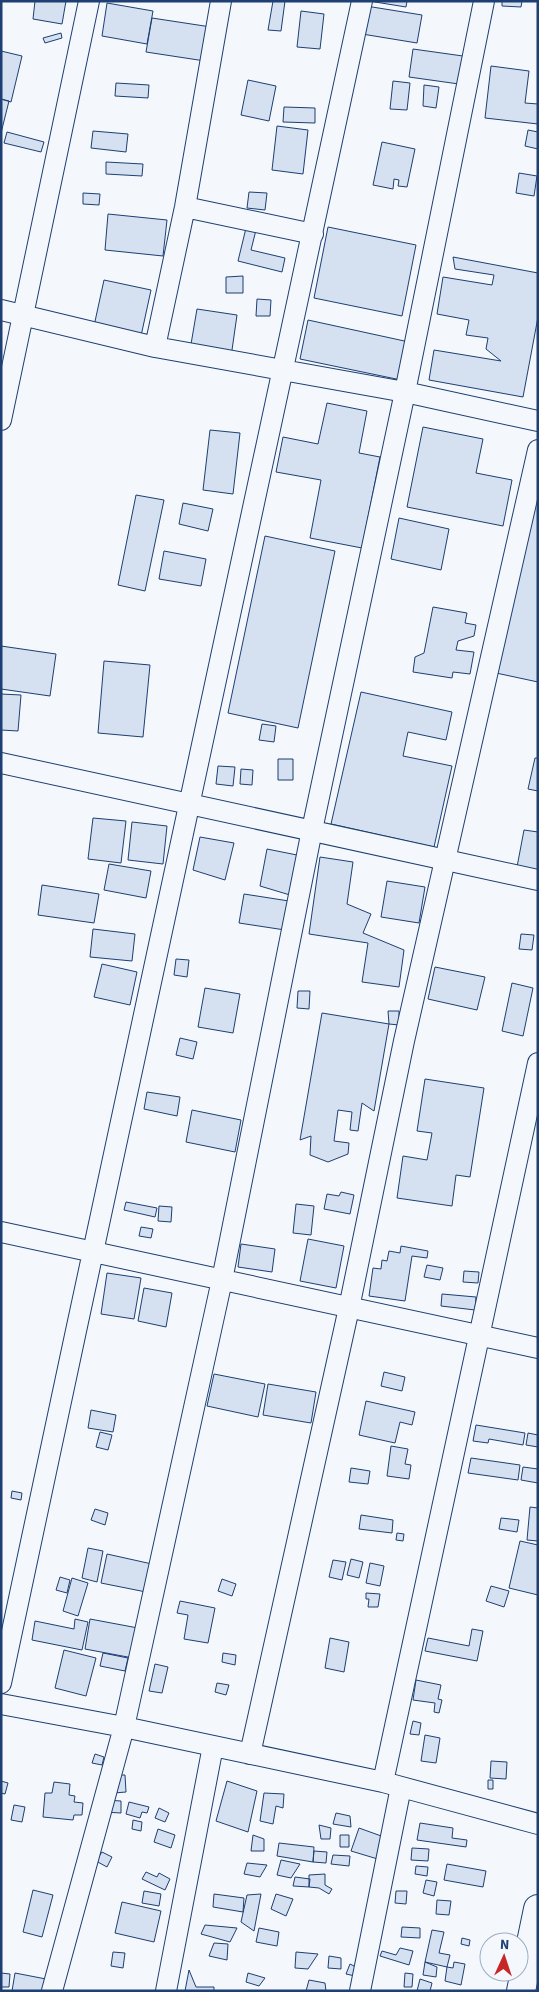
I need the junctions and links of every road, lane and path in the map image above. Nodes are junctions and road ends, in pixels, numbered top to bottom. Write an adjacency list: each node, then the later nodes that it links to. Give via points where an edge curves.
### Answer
1 (89, 1): 8 (street)
2 (221, 1): 5 (street)
3 (362, 1): 6 (street)
4 (484, 1): 11 (street)
5 (184, 207): 6 (street); 9 (street)
6 (313, 234): 10 (street)
7 (1, 310): 8 (street)
8 (23, 315): 9 (street); 12 (street)
9 (155, 347): 10 (street)
10 (285, 371): 11 (street); 16 (street)
11 (405, 392): 13 (street); 17 (street)
12 (1, 420)
13 (538, 421)
14 (538, 450): 18 (street)
15 (1, 763): 16 (street)
16 (189, 803): 17 (street); 22 (street, via 143,1029)
17 (312, 830): 18 (street); 23 (street)
18 (445, 860): 19 (street); 24 (street)
19 (538, 880)
20 (538, 1063): 25 (street)
21 (1, 1232): 22 (street)
22 (92, 1252): 23 (street); 27 (street)
23 (222, 1280): 24 (street); 29 (street)
24 (349, 1308): 25 (street); 31 (street)
25 (480, 1336): 26 (street); 32 (street)
26 (538, 1348)
27 (1, 1683)
28 (1, 1704): 29 (street)
29 (124, 1727): 30 (street); 35 (street)
30 (213, 1746): 31 (street); 36 (street)
31 (250, 1754): 32 (street)
32 (392, 1784): 33 (street); 37 (street)
33 (538, 1824)
34 (538, 1909): 38 (street)
35 (52, 1991)
36 (166, 1991)
37 (360, 1991)
38 (521, 1991)

